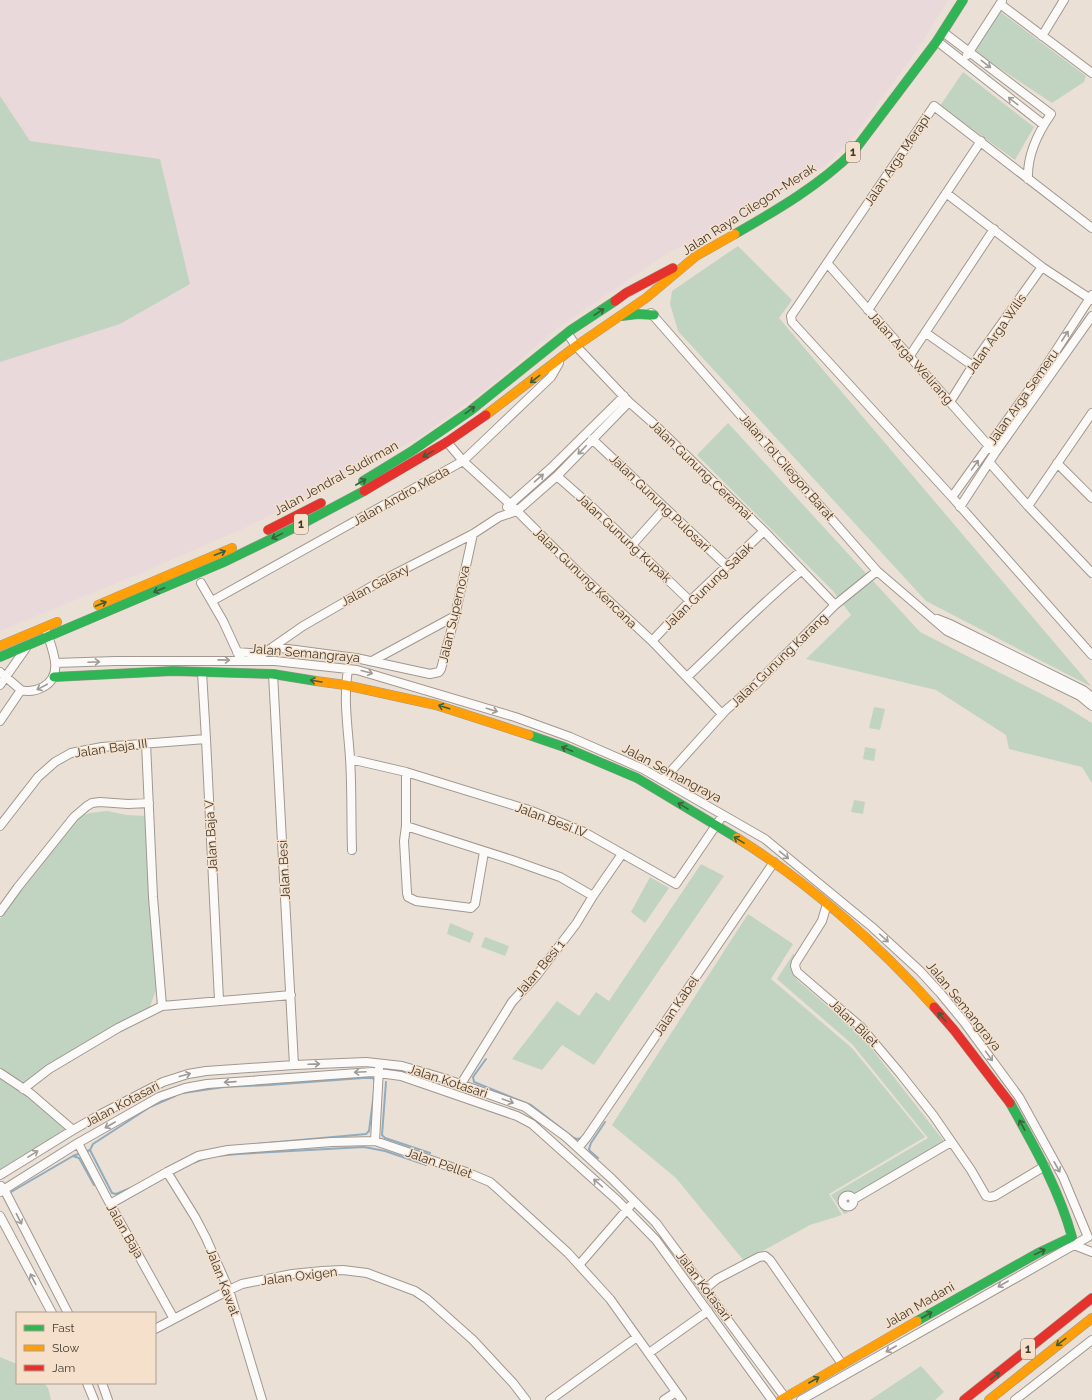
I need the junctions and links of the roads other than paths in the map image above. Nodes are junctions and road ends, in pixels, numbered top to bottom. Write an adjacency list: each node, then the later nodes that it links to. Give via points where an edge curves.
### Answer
1 (963, 0): 4 (main road, Jalan Raya Cilegon-Merak / 1)
2 (1064, 0): 5 (street)
3 (1001, 2): 5 (street); 7 (street)
4 (943, 32): 6 (main road, Jalan Raya Cilegon-Merak / 1); 7 (street)
5 (1042, 36): 9 (street)
6 (937, 41): 8 (street); 16 (main road, Jalan Raya Cilegon-Merak / 1, via 870,131 842,163 761,219)
7 (970, 51): 8 (street); 10 (street, one-way to 10, via 1051,114)
8 (963, 61): 10 (street, one-way to 8)
9 (1092, 73)
10 (1044, 125): 12 (street, via 1030,155)
11 (981, 142): 12 (street, Jalan Arga Merapi); 13 (street); 17 (street, Jalan Arga Merapi, via 934,106)
12 (1028, 179): 14 (street, Jalan Arga Merapi)
13 (946, 193): 15 (street); 25 (street)
14 (1092, 228)
15 (994, 229): 18 (street); 28 (street)
16 (696, 256): 19 (main road, Jalan Raya Cilegon-Merak / 1); 20 (main road, Jalan Jendral Sudirman / 1)
17 (826, 264): 25 (street, Jalan Arga Welirang); 47 (street, Jalan Arga Merapi, via 791,316 792,322)
18 (1042, 267): 22 (street); 33 (street, Jalan Arga Wilis)
19 (661, 286): 23 (main road, 1); 24 (main road)
20 (637, 287): 21 (main road, Jalan Jendral Sudirman / 1); 23 (street)
21 (626, 293): 23 (street); 29 (main road, Jalan Jendral Sudirman / 1, one-way to 21)
22 (1091, 298): 39 (street, Jalan Arga Semeru, one-way to 22)
23 (642, 301): 24 (street); 27 (main road, 1)
24 (654, 310): 27 (main road); 62 (street, Jalan Tol Cilegon Barat)
25 (868, 310): 32 (street, Jalan Arga Welirang)
26 (1092, 316): 40 (street, Jalan Arga Semeru)
27 (620, 317): 30 (main road, 1)
28 (926, 333): 32 (street); 33 (street)
29 (568, 334): 30 (street, Jalan Gunung Ceremai); 45 (main road, Jalan Jendral Sudirman / 1, one-way to 29, via 470,411)
30 (576, 346): 31 (main road, 1); 34 (street, Jalan Gunung Ceremai)
31 (562, 357): 38 (main road, 1, one-way to 38); 41 (street, Jalan Andro Meda, via 551,378)
32 (909, 357): 35 (street, Jalan Arga Welirang)
33 (972, 366): 35 (street, Jalan Arga Wilis)
34 (626, 399): 37 (street, Jalan Galaxy); 49 (street, Jalan Galaxy, one-way to 34); 55 (street, Jalan Gunung Ceremai)
35 (950, 402): 39 (street, Jalan Arga Welirang)
36 (1092, 413): 43 (street)
37 (592, 439): 44 (street, Jalan Galaxy, one-way to 44); 52 (street, Jalan Gunung Pulosari)
38 (448, 442): 41 (street, Jalan Gunung Kencana); 73 (main road, 1, one-way to 73, via 366,490 224,562)
39 (988, 446): 40 (street, Jalan Arga Welirang); 47 (street, Jalan Arga Semeru, one-way to 39)
40 (996, 453): 42 (street, Jalan Arga Semeru)
41 (464, 461): 49 (street, Jalan Gunung Kencana); 65 (street, Jalan Andro Meda)
42 (990, 462): 50 (street); 51 (street, Jalan Arga Semeru)
43 (1058, 462): 48 (street); 50 (street)
44 (557, 476): 53 (street, Jalan Galaxy); 59 (street, Jalan Gunung Kupak)
45 (356, 485)
46 (332, 497): 56 (main road, Jalan Jendral Sudirman / 1)
47 (952, 497): 51 (street)
48 (1092, 498)
49 (510, 504): 53 (street, Jalan Gunung Kencana); 54 (street, Jalan Galaxy)
50 (1028, 506): 63 (street)
51 (960, 507): 81 (street)
52 (665, 508): 59 (street); 60 (street, Jalan Gunung Pulosari)
53 (517, 511): 54 (street, Jalan Galaxy); 75 (street, Jalan Gunung Kencana)
54 (499, 517): 57 (street, Jalan Galaxy)
55 (764, 531): 60 (street, Jalan Gunung Salak); 61 (street, Jalan Gunung Ceremai)
56 (263, 532)
57 (473, 534): 69 (street, Jalan Supernova); 78 (street, Jalan Galaxy, via 381,581 303,626)
58 (249, 540): 68 (main road, one-way to 58)
59 (632, 545): 66 (street, Jalan Gunung Kupak)
60 (727, 566): 66 (street, Jalan Gunung Salak)
61 (801, 571): 67 (street, Jalan Gunung Ceremai); 93 (street)
62 (877, 571): 67 (street, Jalan Gunung Karang); 70 (street, Jalan Tol Cilegon Barat)
63 (1092, 573)
64 (201, 583): 65 (street)
65 (212, 601): 79 (street)
66 (690, 601): 75 (street, Jalan Gunung Salak)
67 (835, 605): 99 (street, Jalan Gunung Karang, via 755,685)
68 (92, 607)
69 (455, 616): 85 (street); 85 (street, Jalan Supernova, via 439,672 430,674)
70 (930, 617): 97 (street, via 950,624 1083,690); 98 (street, Jalan Tol Cilegon Barat, via 948,631 1080,696)
71 (65, 619): 73 (main road, 1)
72 (36, 631): 73 (main road, 1); 74 (main road, 1); 77 (street)
73 (46, 632): 77 (main road, 1); 86 (street)
74 (16, 639): 76 (main road, 1); 82 (street)
75 (652, 641): 93 (street, Jalan Gunung Kencana)
76 (0, 646)
77 (27, 647): 82 (main road, 1); 90 (street)
78 (273, 647): 80 (street, Jalan Galaxy); 85 (street)
79 (237, 652): 80 (street); 83 (street)
80 (263, 654): 84 (street, Jalan Galaxy)
81 (1092, 655)
82 (4, 656): 87 (street)
83 (241, 660): 84 (street, Jalan Semangraya); 86 (street, Jalan Semangraya, one-way to 83)
84 (254, 660): 88 (street, Jalan Semangraya)
85 (372, 661)
86 (55, 664): 92 (street)
87 (0, 665)
88 (348, 669): 95 (street); 105 (street, Jalan Semangraya, one-way to 105, via 371,673 522,720 643,768)
89 (202, 672): 91 (main road, Jalan Semangraya); 92 (main road, Jalan Semangraya); 101 (street, Jalan Baja V)
90 (3, 674): 94 (street); 96 (street)
91 (273, 674): 95 (main road, Jalan Semangraya, one-way to 91); 120 (street, Jalan Besi)
92 (54, 677): 96 (street, one-way to 96, via 38,690)
93 (687, 677): 99 (street, Jalan Gunung Kencana)
94 (0, 685)
95 (345, 686): 103 (street); 110 (main road, Jalan Semangraya, one-way to 95, via 637,778 564,747 436,705)
96 (21, 690): 100 (street)
97 (1092, 697)
98 (1092, 706)
99 (722, 714): 105 (street, Jalan Gunung Karang)
100 (0, 721)
101 (206, 739): 102 (street, Jalan Baja III); 121 (street, Jalan Baja V)
102 (146, 743): 106 (street); 108 (street, Jalan Baja III, via 71,753 55,762 38,777)
103 (350, 758): 104 (street, Jalan Besi IV); 111 (street)
104 (406, 772): 109 (street); 113 (street, Jalan Besi IV, via 529,810 584,832)
105 (663, 780): 107 (street, Jalan Semangraya)
106 (149, 803): 117 (street, via 100,802 87,806 74,817); 122 (street, via 153,897)
107 (723, 815): 110 (street); 123 (street, Jalan Semangraya, one-way to 123, via 765,840 872,927 920,971)
108 (0, 826)
109 (406, 826): 112 (street); 112 (street, via 404,841 407,890 411,899 473,907)
110 (716, 826): 113 (street, Jalan Besi IV, via 676,884); 114 (main road, Jalan Semangraya, one-way to 110)
111 (352, 850)
112 (484, 852): 115 (street, via 560,877)
113 (622, 854): 115 (street, Jalan Besi 1)
114 (774, 862): 116 (main road, Jalan Semangraya); 137 (street, Jalan Kabel)
115 (594, 896): 130 (street, Jalan Besi 1, via 537,975 512,1002)
116 (827, 904): 118 (main road, Jalan Semangraya); 119 (street, Jalan Bilet)
117 (0, 912)
118 (837, 912): 119 (street); 124 (main road, Jalan Semangraya, one-way to 118, via 908,978)
119 (822, 921): 135 (street, Jalan Bilet, via 796,962 797,972 862,1027 933,1115)
120 (290, 995): 121 (street); 126 (street, Jalan Besi)
121 (219, 1000): 122 (street)
122 (162, 1006): 131 (street, via 118,1028 49,1069)
123 (964, 1022): 124 (street); 147 (street, Jalan Semangraya, one-way to 147, via 1018,1097 1063,1177)
124 (954, 1030): 138 (main road, Jalan Semangraya, one-way to 124, via 1009,1102)
125 (379, 1063): 126 (street, Jalan Kotasari, one-way to 125); 128 (street); 130 (street, Jalan Kotasari, via 402,1066)
126 (294, 1065): 129 (street, Jalan Kotasari, one-way to 126, via 206,1071)
127 (0, 1073): 131 (street)
128 (379, 1073): 132 (street, Jalan Kotasari, one-way to 132, via 364,1071 207,1084); 134 (street); 145 (street, Jalan Kotasari, one-way to 128, via 532,1124 522,1118 401,1076)
129 (163, 1082): 132 (street); 133 (street, Jalan Kotasari)
130 (461, 1084): 137 (street, Jalan Kotasari, one-way to 137, via 528,1109)
131 (23, 1089): 133 (street)
132 (168, 1094): 136 (street, Jalan Kotasari, one-way to 136)
133 (73, 1130): 139 (street, Jalan Kotasari, one-way to 133)
134 (375, 1141): 140 (street, Jalan Pellet, via 228,1150 198,1156); 150 (street, Jalan Pellet, via 490,1182)
135 (951, 1142): 138 (street, Jalan Bilet, via 988,1197 995,1196); 142 (street)
136 (79, 1144): 141 (street, Jalan Kotasari); 144 (street, Jalan Baja)
137 (580, 1146): 143 (street, Jalan Kotasari)
138 (1045, 1166): 148 (main road, Jalan Semangraya, via 1067,1218)
139 (0, 1175)
140 (168, 1175): 144 (street, Jalan Pellet); 152 (street, Jalan Kawat, via 195,1217)
141 (1, 1189): 156 (street, one-way to 156)
142 (854, 1199)
143 (634, 1201): 145 (street); 151 (street, Jalan Kotasari, via 656,1223)
144 (110, 1204): 158 (street, Jalan Baja)
145 (627, 1210): 150 (street); 154 (street, Jalan Kotasari, via 656,1240)
146 (0, 1216): 155 (street, one-way to 146)
147 (1088, 1236): 148 (street)
148 (1073, 1241): 149 (street); 163 (main road, Jalan Madani, one-way to 148, via 1031,1257); 176 (street, Jalan Madani, one-way to 176)
149 (1092, 1251)
150 (579, 1264): 160 (street, Jalan Pellet, via 610,1299)
151 (706, 1289): 163 (street, via 717,1279 765,1256); 167 (street, Jalan Kotasari)
152 (229, 1290): 158 (street, Jalan Oxigen); 170 (street, Jalan Kawat); 171 (street, Jalan Oxigen, via 242,1284 292,1274 343,1270 367,1273 426,1299 473,1340 513,1382)
153 (1092, 1298): 177 (main road, 1, one-way to 153)
154 (708, 1311): 162 (street); 175 (street, Jalan Kotasari)
155 (51, 1312)
156 (67, 1312)
157 (1092, 1318): 178 (main road, 1, one-way to 178)
158 (174, 1319): 159 (street, Jalan Oxigen)
159 (156, 1328)
160 (637, 1337): 162 (street, Jalan Pellet); 172 (street)
161 (1092, 1340): 179 (street)
162 (649, 1353): 166 (street, Jalan Pellet)
163 (842, 1364): 167 (main road, Jalan Madani, one-way to 163)
164 (87, 1384): 168 (street)
165 (102, 1384): 169 (street)
166 (676, 1392): 173 (street); 174 (street, Jalan Pellet)
167 (784, 1399)
168 (94, 1400)
169 (108, 1400)
170 (262, 1400)
171 (526, 1400)
172 (550, 1400)
173 (664, 1400)
174 (682, 1400)
175 (772, 1400)
176 (801, 1400)
177 (964, 1400)
178 (989, 1400)
179 (1015, 1400)

